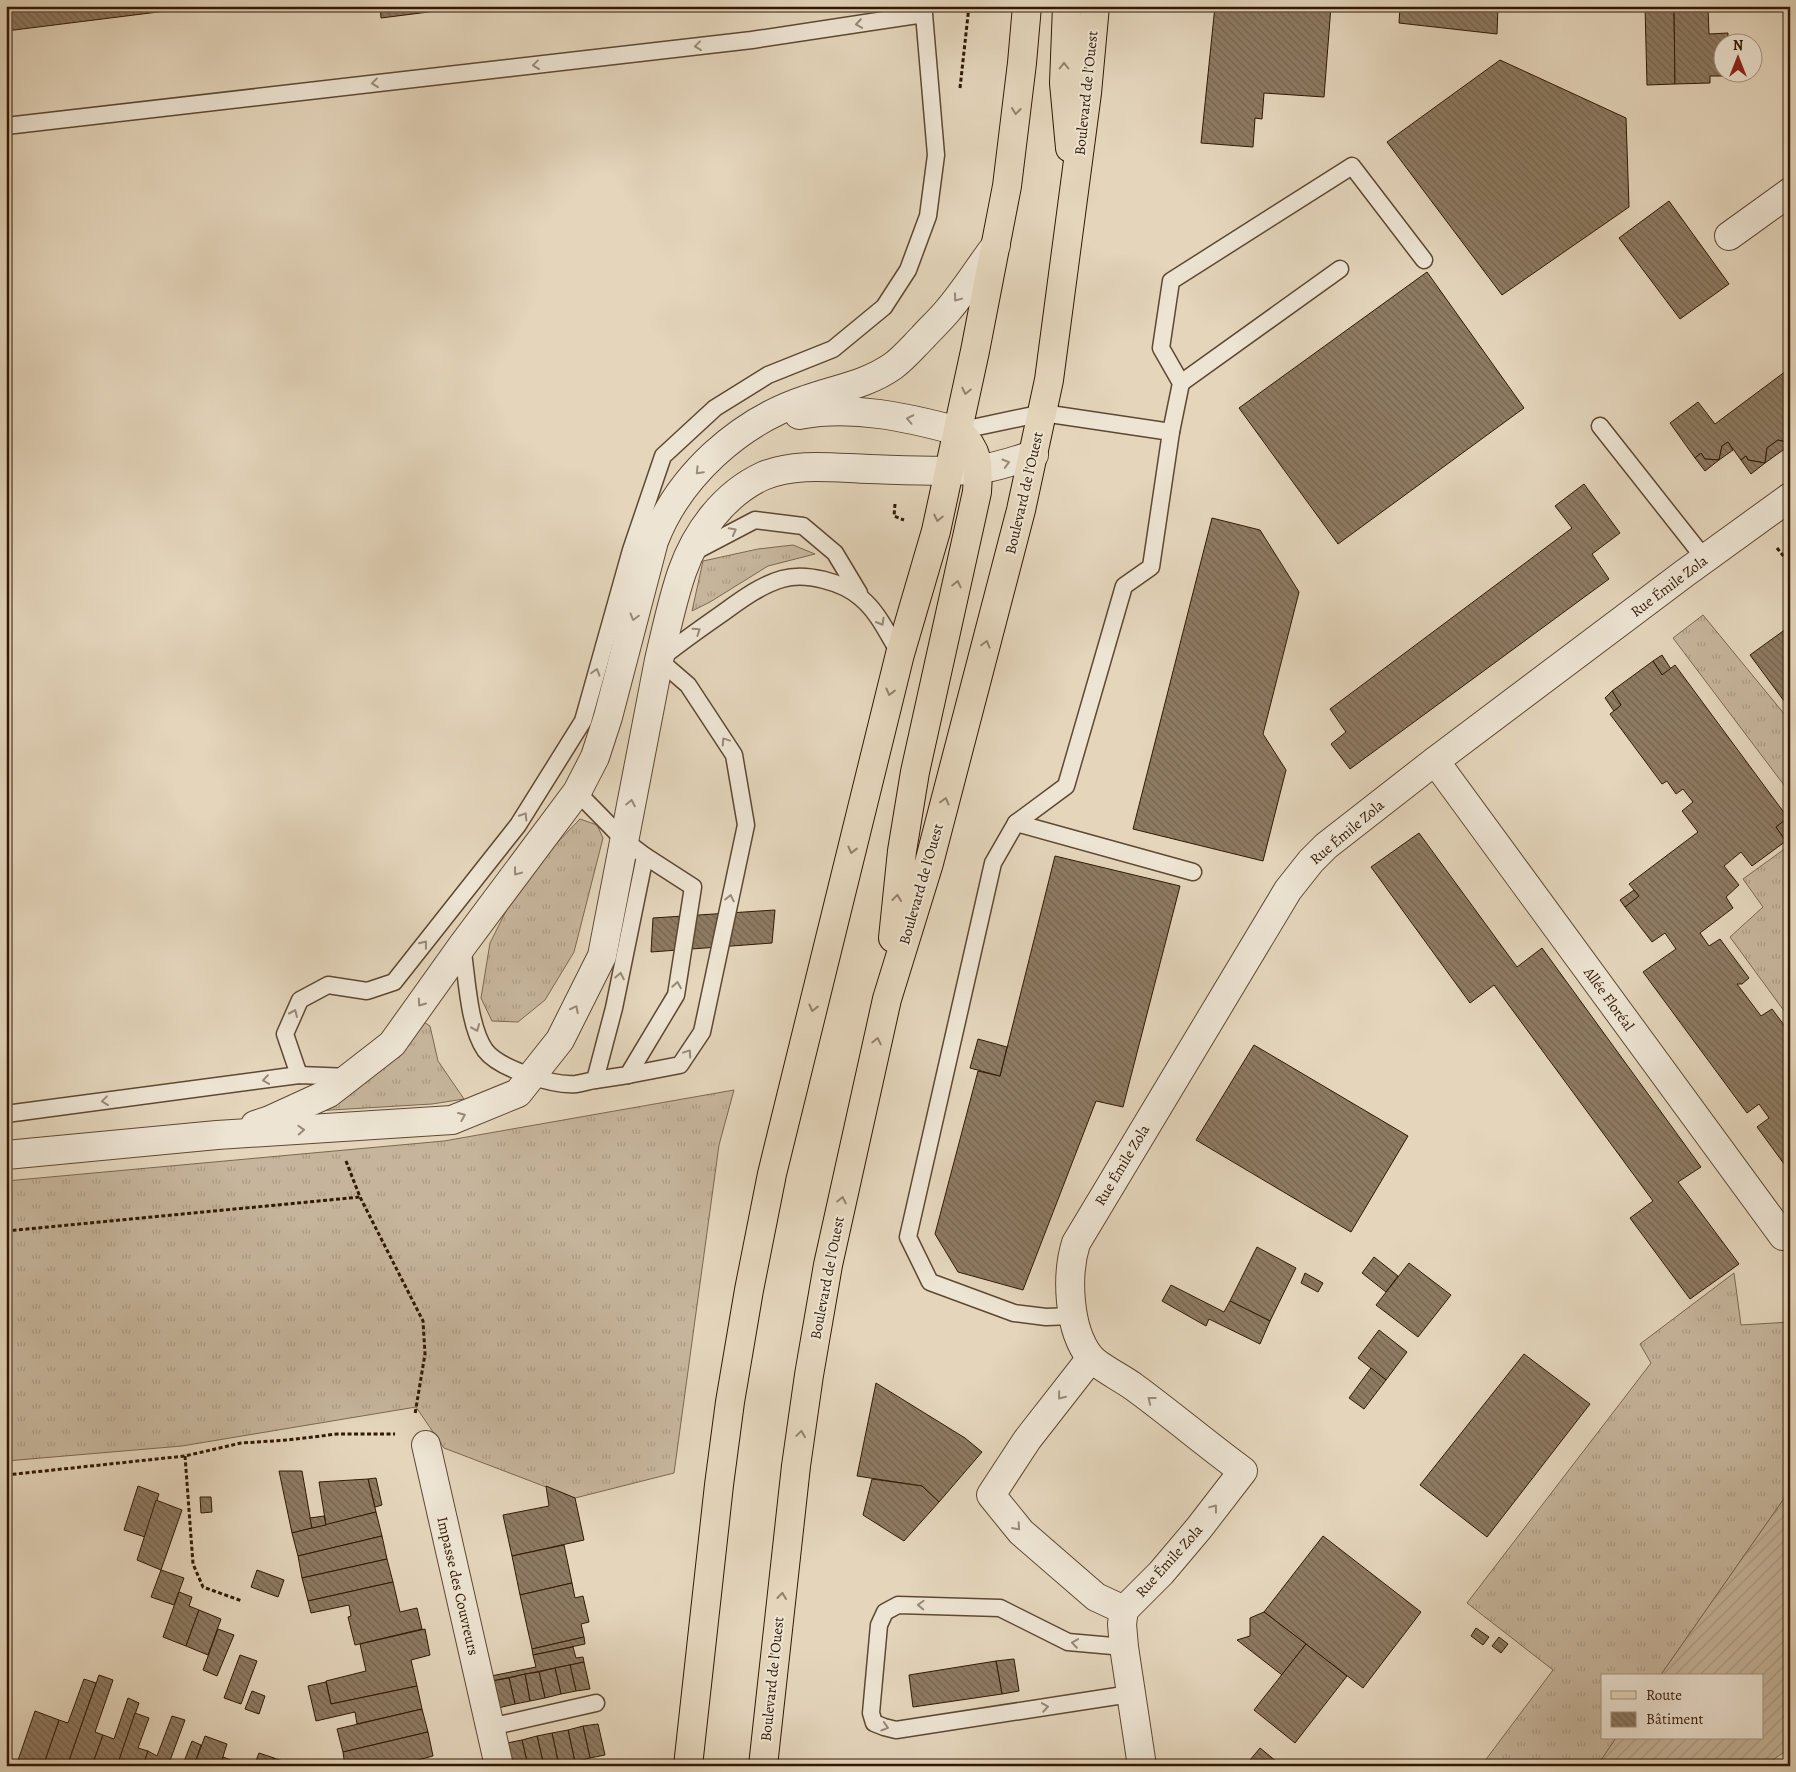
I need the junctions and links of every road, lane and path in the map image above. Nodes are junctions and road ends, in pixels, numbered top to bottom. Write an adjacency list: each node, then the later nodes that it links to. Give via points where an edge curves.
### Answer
1 (1027, 6): 8 (main road, one-way to 8, via 1007,186)
2 (1067, 6): 5 (main road, one-way to 2, via 1065,108)
3 (1095, 6): 5 (main road, Boulevard de l'Ouest)
4 (6, 126): 34 (lane, one-way to 4, via 285,1034 300,1000 328,985 367,992 394,982 518,825 583,721 631,550 663,456 716,408 768,375 833,349 884,307 908,270 928,216 936,155 924,14 752,40)
5 (1075, 184): 12 (main road, Boulevard de l'Ouest)
6 (1790, 192): 7 (street)
7 (1729, 236)
8 (996, 245): 14 (main road, one-way to 14); 16 (street, one-way to 16, via 949,309 894,365 880,375 850,387 788,406)
9 (1424, 260): 11 (lane, via 1352,166 1171,281 1161,348)
10 (1340, 269): 11 (lane)
11 (1181, 383): 15 (lane)
12 (1043, 413): 14 (lane); 15 (lane); 17 (main road, Boulevard de l'Ouest)
13 (1600, 426): 22 (lane)
14 (958, 431): 16 (street, one-way to 16, via 890,415 824,411 782,419); 18 (main road, via 975,452); 19 (main road)
15 (1171, 432): 28 (lane, via 1151,567 1124,586 1066,786)
16 (734, 437): 27 (street, one-way to 27, via 688,482 661,523 608,717 595,756)
17 (1034, 455): 18 (street, one-way to 17); 32 (main road, Boulevard de l'Ouest, one-way to 17, via 929,863)
18 (978, 470): 19 (street); 32 (main road, one-way to 18, via 902,851 915,772 973,517)
19 (948, 471): 21 (street, via 820,467 796,468 764,476 731,497 713,515); 24 (main road, one-way to 24, via 936,531)
20 (1790, 497): 22 (street, Rue Émile Zola)
21 (690, 554): 23 (lane, one-way to 23, via 755,520 803,526 834,553); 25 (street, via 682,572)
22 (1705, 559): 26 (street, Rue Émile Zola)
23 (861, 598): 24 (lane, one-way to 24, via 876,613); 25 (lane, one-way to 23, via 753,592 784,579 815,577 845,586)
24 (900, 654): 57 (main road, one-way to 57, via 772,1174 749,1290 719,1485)
25 (659, 660): 29 (street, one-way to 25); 33 (lane, one-way to 25, via 680,1065 702,1032 746,825 734,755 688,685)
26 (1435, 761): 44 (street, Allée Floréal); 45 (street, Rue Émile Zola, via 1326,846 1288,890 1076,1243 1070,1275)
27 (577, 792): 29 (lane); 31 (street, one-way to 31)
28 (1016, 823): 30 (lane); 45 (lane, via 993,862 908,1237 930,1282 1014,1313)
29 (634, 848): 33 (lane, one-way to 29, via 676,995 693,887); 36 (street, one-way to 29, via 560,1040 602,956); 37 (lane, one-way to 29, via 614,1008)
30 (1192, 872)
31 (462, 946): 35 (street, one-way to 35, via 392,1044); 36 (lane, one-way to 36, via 473,1021 486,1050 501,1063)
32 (887, 999): 58 (main road, Boulevard de l'Ouest, one-way to 32, via 808,1375 828,1265)
33 (628, 1074): 37 (lane)
34 (299, 1075): 35 (lane); 38 (lane, one-way to 38)
35 (350, 1077): 40 (street, via 329,1093 270,1120)
36 (530, 1077): 37 (lane, via 575,1084); 39 (street, one-way to 36, via 452,1120 518,1092)
37 (595, 1080)
38 (6, 1114)
39 (334, 1128): 40 (street, one-way to 39); 42 (path)
40 (217, 1135): 41 (street)
41 (6, 1155)
42 (360, 1197): 43 (path); 47 (path, via 423,1321 425,1354)
43 (6, 1231)
44 (1783, 1236)
45 (1074, 1316): 46 (street, Rue Émile Zola, via 1083,1346)
46 (1091, 1358): 51 (street, Rue Émile Zola, one-way to 51, via 1027,1440 991,1496 1021,1532 1096,1596); 51 (street, Rue Émile Zola, one-way to 46, via 1161,1573 1243,1471 1133,1386)
47 (418, 1440): 48 (path, via 337,1434 241,1443); 55 (street, Impasse des Couvreurs)
48 (185, 1456): 49 (path); 50 (path, via 194,1564 203,1587)
49 (6, 1475)
50 (242, 1601)
51 (1124, 1610): 52 (street, Rue Émile Zola)
52 (1124, 1647): 53 (street, Rue Émile Zola); 53 (lane, one-way to 53, via 1068,1642 1000,1608 898,1605 885,1612 880,1625 871,1713 874,1723 896,1730)
53 (1130, 1694): 59 (street, Rue Émile Zola)
54 (596, 1703): 55 (lane)
55 (490, 1727): 56 (street, Impasse des Couvreurs)
56 (499, 1766)
57 (688, 1766)
58 (763, 1766)
59 (1142, 1766)

